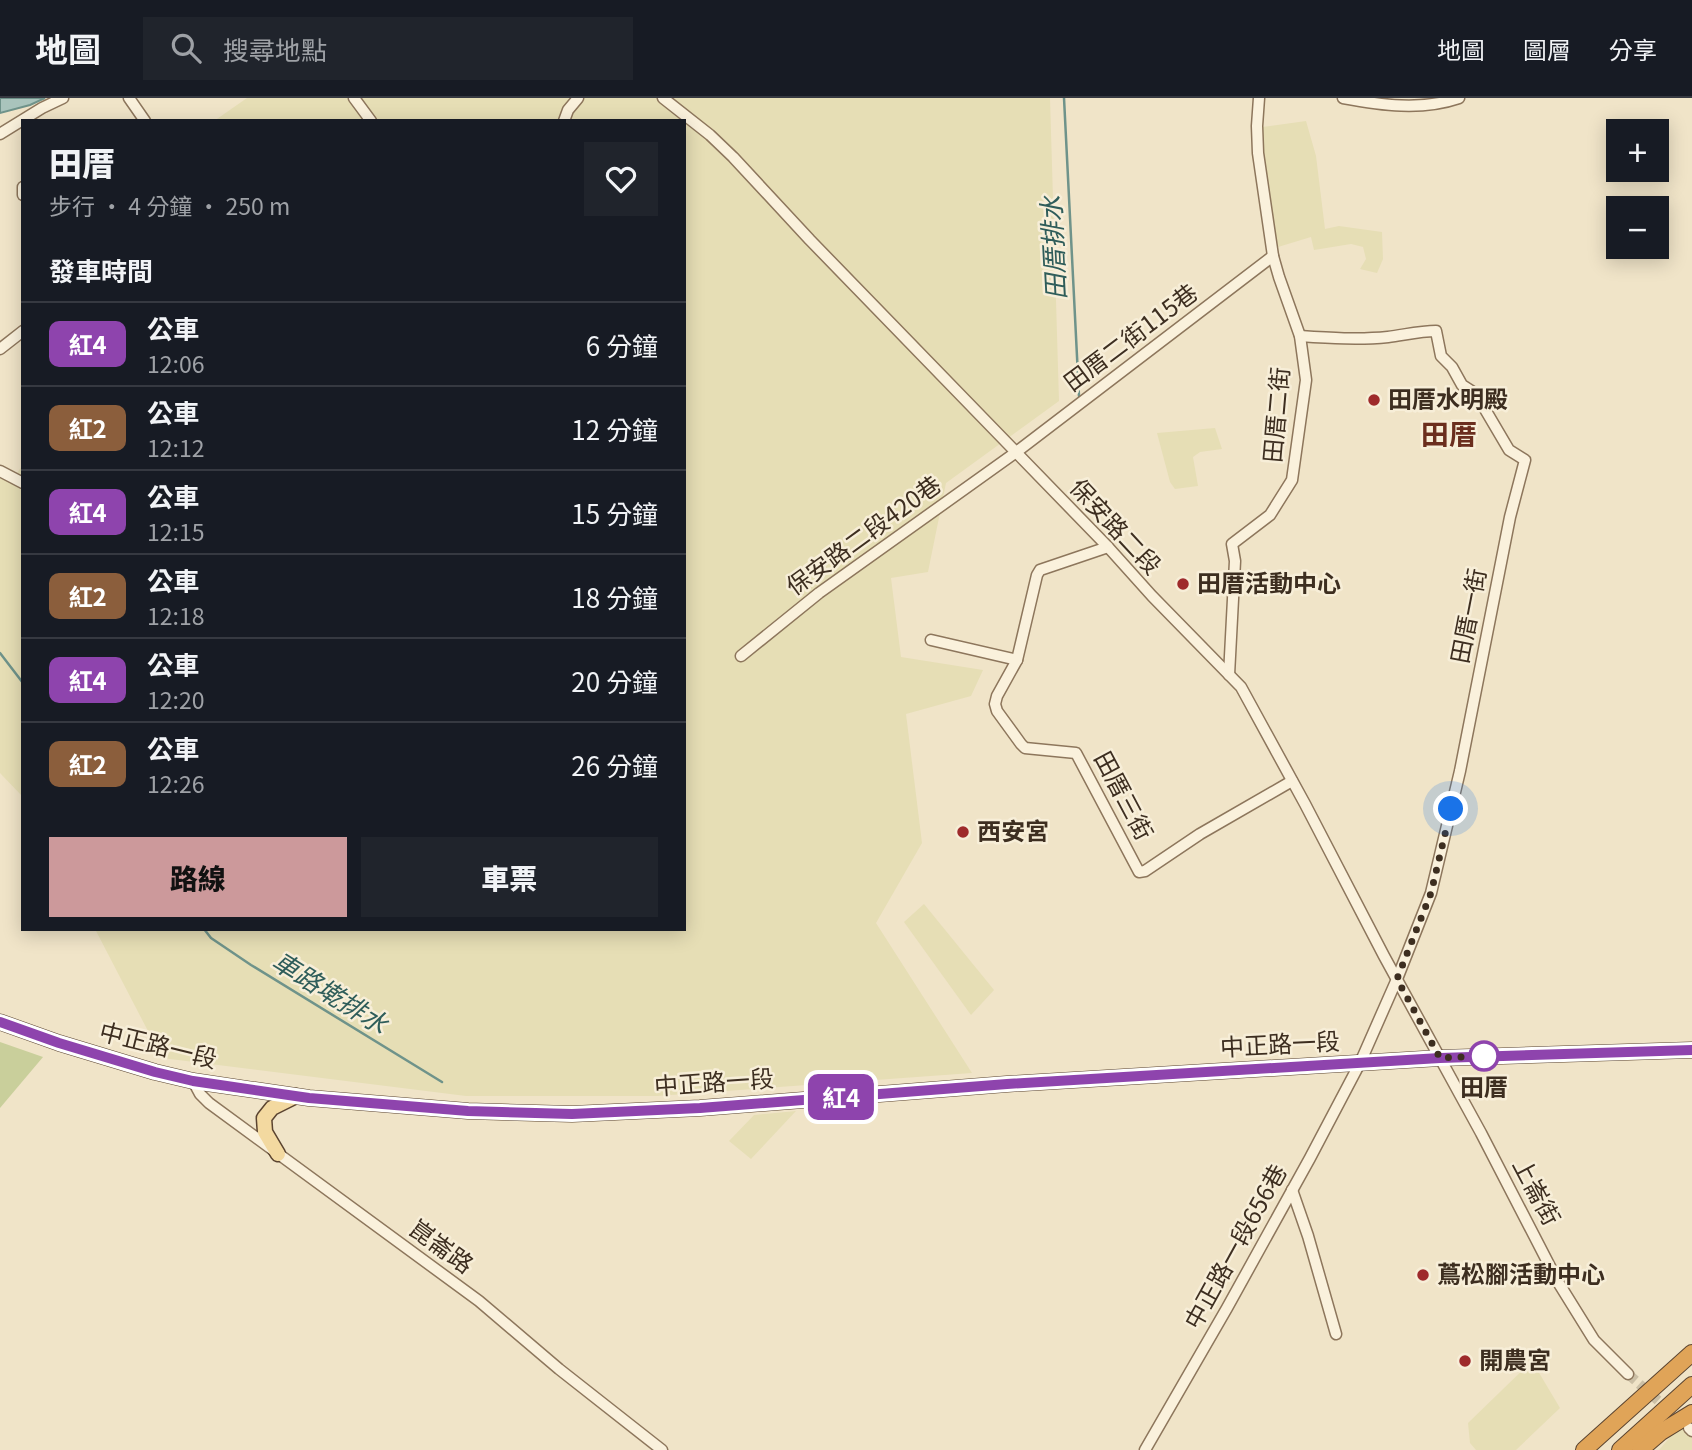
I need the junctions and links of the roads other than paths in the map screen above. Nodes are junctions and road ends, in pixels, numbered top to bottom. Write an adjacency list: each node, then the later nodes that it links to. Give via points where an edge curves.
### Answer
1 (62, 98): 9 (street)
2 (130, 98): 13 (street)
3 (354, 98): 14 (street)
4 (578, 98): 15 (street)
5 (663, 98): 10 (street, 保安路二段)
6 (1259, 98): 18 (street, 田厝二街, via 1258,153)
7 (1343, 98): 8 (street, via 1400,106)
8 (1459, 98)
9 (42, 108): 11 (street); 12 (street)
10 (683, 111): 22 (street, 保安路二段, via 733,157)
11 (24, 119)
12 (39, 119)
13 (144, 119)
14 (370, 119)
15 (565, 119)
16 (21, 121): 17 (street)
17 (0, 134)
18 (1273, 256): 20 (street, 田厝二街); 22 (street, 田厝二街115巷)
19 (21, 333): 21 (street)
20 (1300, 336): 29 (street, 田厝二街, via 1306,380 1292,480 1270,515 1232,544); 31 (street, 田厝一街, via 1335,339 1436,331 1441,356 1462,385 1476,394 1509,450 1525,460 1431,893)
21 (0, 349)
22 (1015, 453): 25 (street, 保安路二段); 27 (street, 保安路二段420巷, via 819,593)
23 (0, 471): 24 (street)
24 (21, 482)
25 (1108, 547): 28 (street, 田厝三街, via 1040,570); 29 (street, 保安路二段)
26 (931, 640): 28 (street)
27 (741, 656)
28 (1017, 660): 30 (street, 田厝三街, via 997,696 997,711 1025,748 1076,753 1139,873)
29 (1229, 675): 30 (street, 保安路二段, via 1241,687)
30 (1292, 781): 31 (street, 保安路二段)
31 (1397, 979): 34 (street, 保安路二段); 35 (street, 田厝一街)
32 (0, 1022): 36 (main road, 中正路一段)
33 (1692, 1050): 34 (main road, 中正路一段)
34 (1440, 1058): 35 (main road, 中正路一段); 43 (street, 上崙街, via 1558,1282 1594,1340)
35 (1360, 1063): 37 (main road, 中正路一段, via 572,1114 468,1111); 39 (street, 中正路一段656巷)
36 (193, 1081): 37 (main road, 中正路一段); 38 (street, 崑崙路, via 209,1103)
37 (296, 1096): 38 (main road, via 272,1108 264,1118 265,1132)
38 (278, 1154): 47 (street, 崑崙路, via 479,1301)
39 (1292, 1190): 40 (street); 48 (street, 中正路一段656巷)
40 (1336, 1334)
41 (1692, 1340): 45 (highway, via 1628,1399)
42 (1692, 1353): 45 (highway)
43 (1628, 1374)
44 (1692, 1385): 50 (highway)
45 (1619, 1418): 49 (highway)
46 (1691, 1422): 51 (highway, via 1661,1432)
47 (662, 1450)
48 (1145, 1450)
49 (1584, 1450)
50 (1620, 1450)
51 (1640, 1450)

